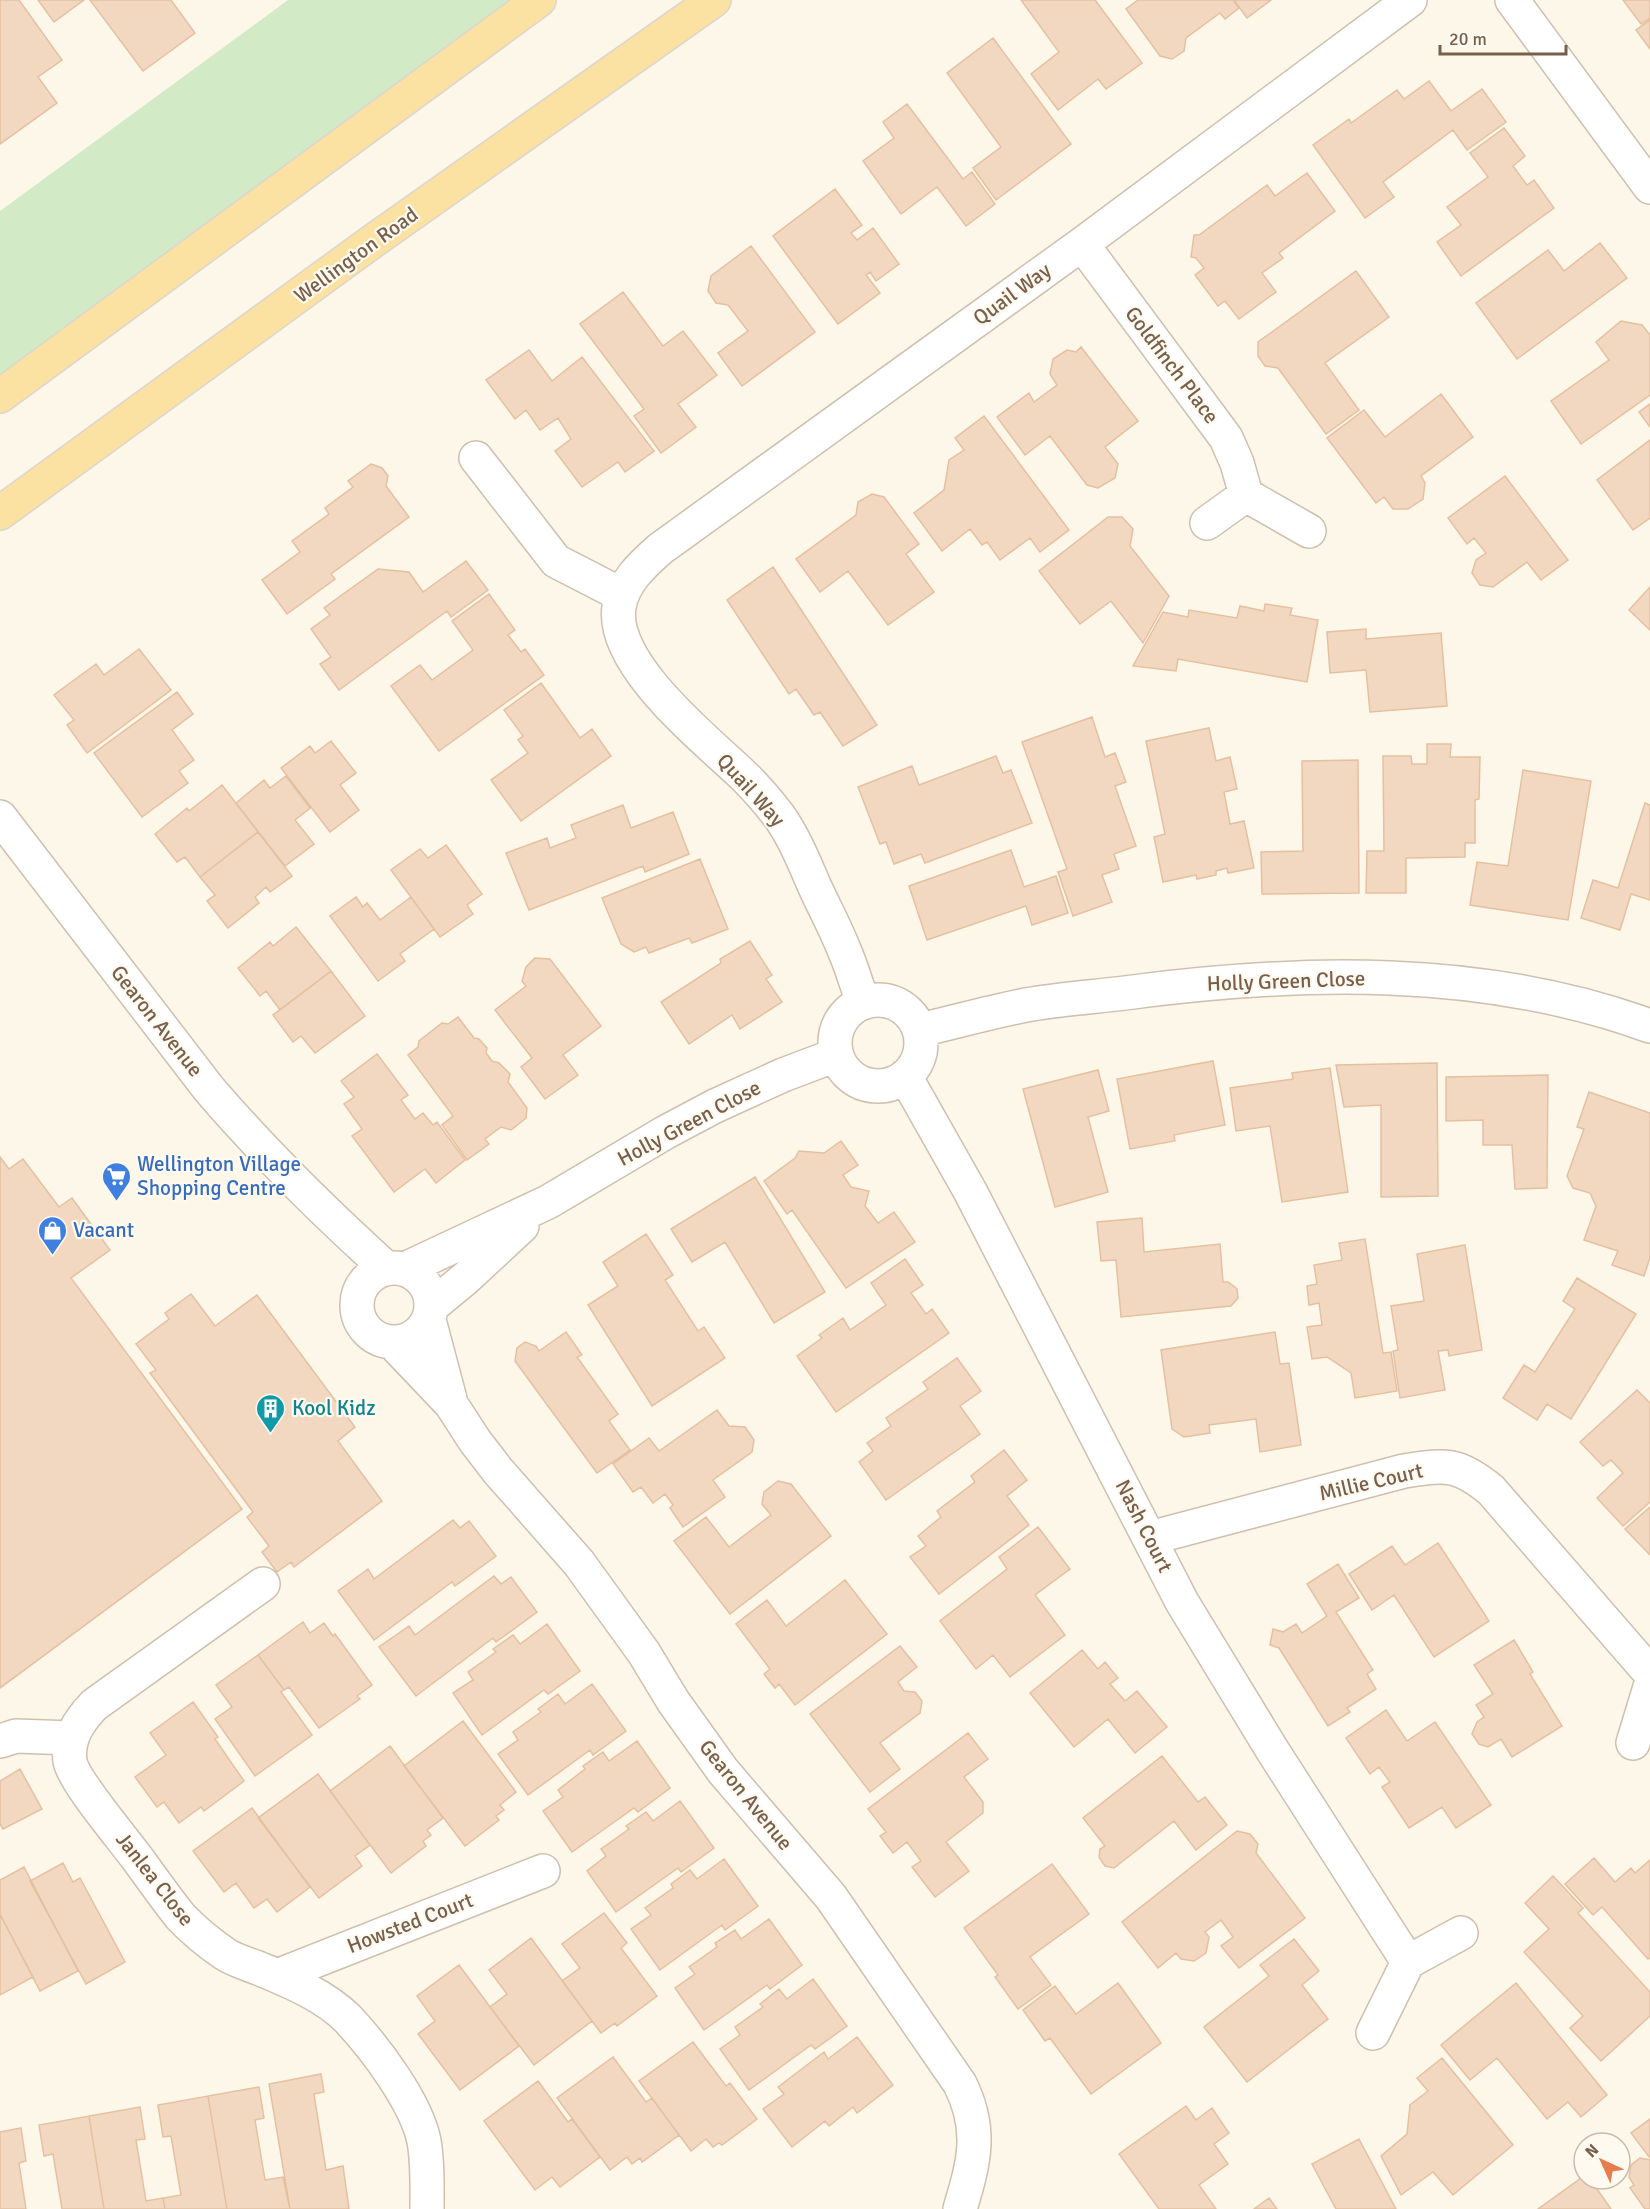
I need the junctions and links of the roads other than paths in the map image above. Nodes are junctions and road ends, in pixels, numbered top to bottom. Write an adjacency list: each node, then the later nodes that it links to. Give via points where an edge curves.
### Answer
1 (539, 0): 7 (main road)
2 (714, 0): 10 (main road, Wellington Road, via 373,241)
3 (1410, 0): 6 (street, Quail Way)
4 (1512, 0): 5 (street)
5 (1650, 188)
6 (1082, 244): 9 (street, Goldfinch Place, via 1226,438); 13 (street, Quail Way, via 660,549 629,580)
7 (0, 396)
8 (476, 458): 13 (street, via 556,561)
9 (1246, 495): 11 (street); 12 (street)
10 (0, 513)
11 (1208, 523)
12 (1309, 531)
13 (622, 595): 15 (street, Quail Way, via 618,617 629,652 668,704 746,778 780,817 845,952)
14 (0, 817): 21 (street, Gearon Avenue, via 209,1089)
15 (863, 1003): 17 (street, via 896,1004); 18 (street, via 838,1026)
16 (1650, 1026): 17 (street, Holly Green Close, via 1554,997 1439,981 1312,976 1157,988 1026,1005)
17 (920, 1030): 19 (street, via 918,1058)
18 (836, 1055): 19 (street, via 842,1068 864,1085 891,1084); 20 (street, Holly Green Close, via 715,1106)
19 (905, 1076): 27 (street, Nash Court, via 970,1191)
20 (548, 1202): 22 (street); 24 (street)
21 (327, 1215): 22 (street, Gearon Avenue); 23 (street, Gearon Avenue)
22 (396, 1269): 23 (street, via 368,1278); 24 (street, via 416,1274 425,1283 430,1292)
23 (358, 1296): 25 (street, via 359,1318 364,1328 372,1336)
24 (431, 1313): 25 (street, via 415,1336); 26 (street, Gearon Avenue)
25 (393, 1343): 26 (street, Gearon Avenue)
26 (452, 1404): 42 (street, Gearon Avenue, via 498,1471 579,1563 723,1771 831,1897 960,2084 969,2102 975,2137 970,2176)
27 (1150, 1538): 29 (street, Millie Court, via 1404,1471 1455,1467 1491,1490); 36 (street, Nash Court, via 1182,1602)
28 (263, 1584): 31 (street, via 94,1706 77,1725)
29 (1650, 1673)
30 (1650, 1687): 33 (street)
31 (72, 1738): 32 (street, via 16,1736); 37 (street, Janlea Close, via 70,1763 74,1773 181,1916 227,1955)
32 (0, 1741)
33 (1633, 1743)
34 (543, 1871): 37 (street, Howsted Court)
35 (1461, 1933): 36 (street)
36 (1408, 1962): 38 (street)
37 (277, 1976): 39 (street, Janlea Close, via 335,2007 396,2080 424,2140)
38 (1373, 2032)
39 (427, 2171): 40 (street, Janlea Close); 41 (street, Janlea Close)
40 (427, 2209)
41 (445, 2209)
42 (960, 2209)

